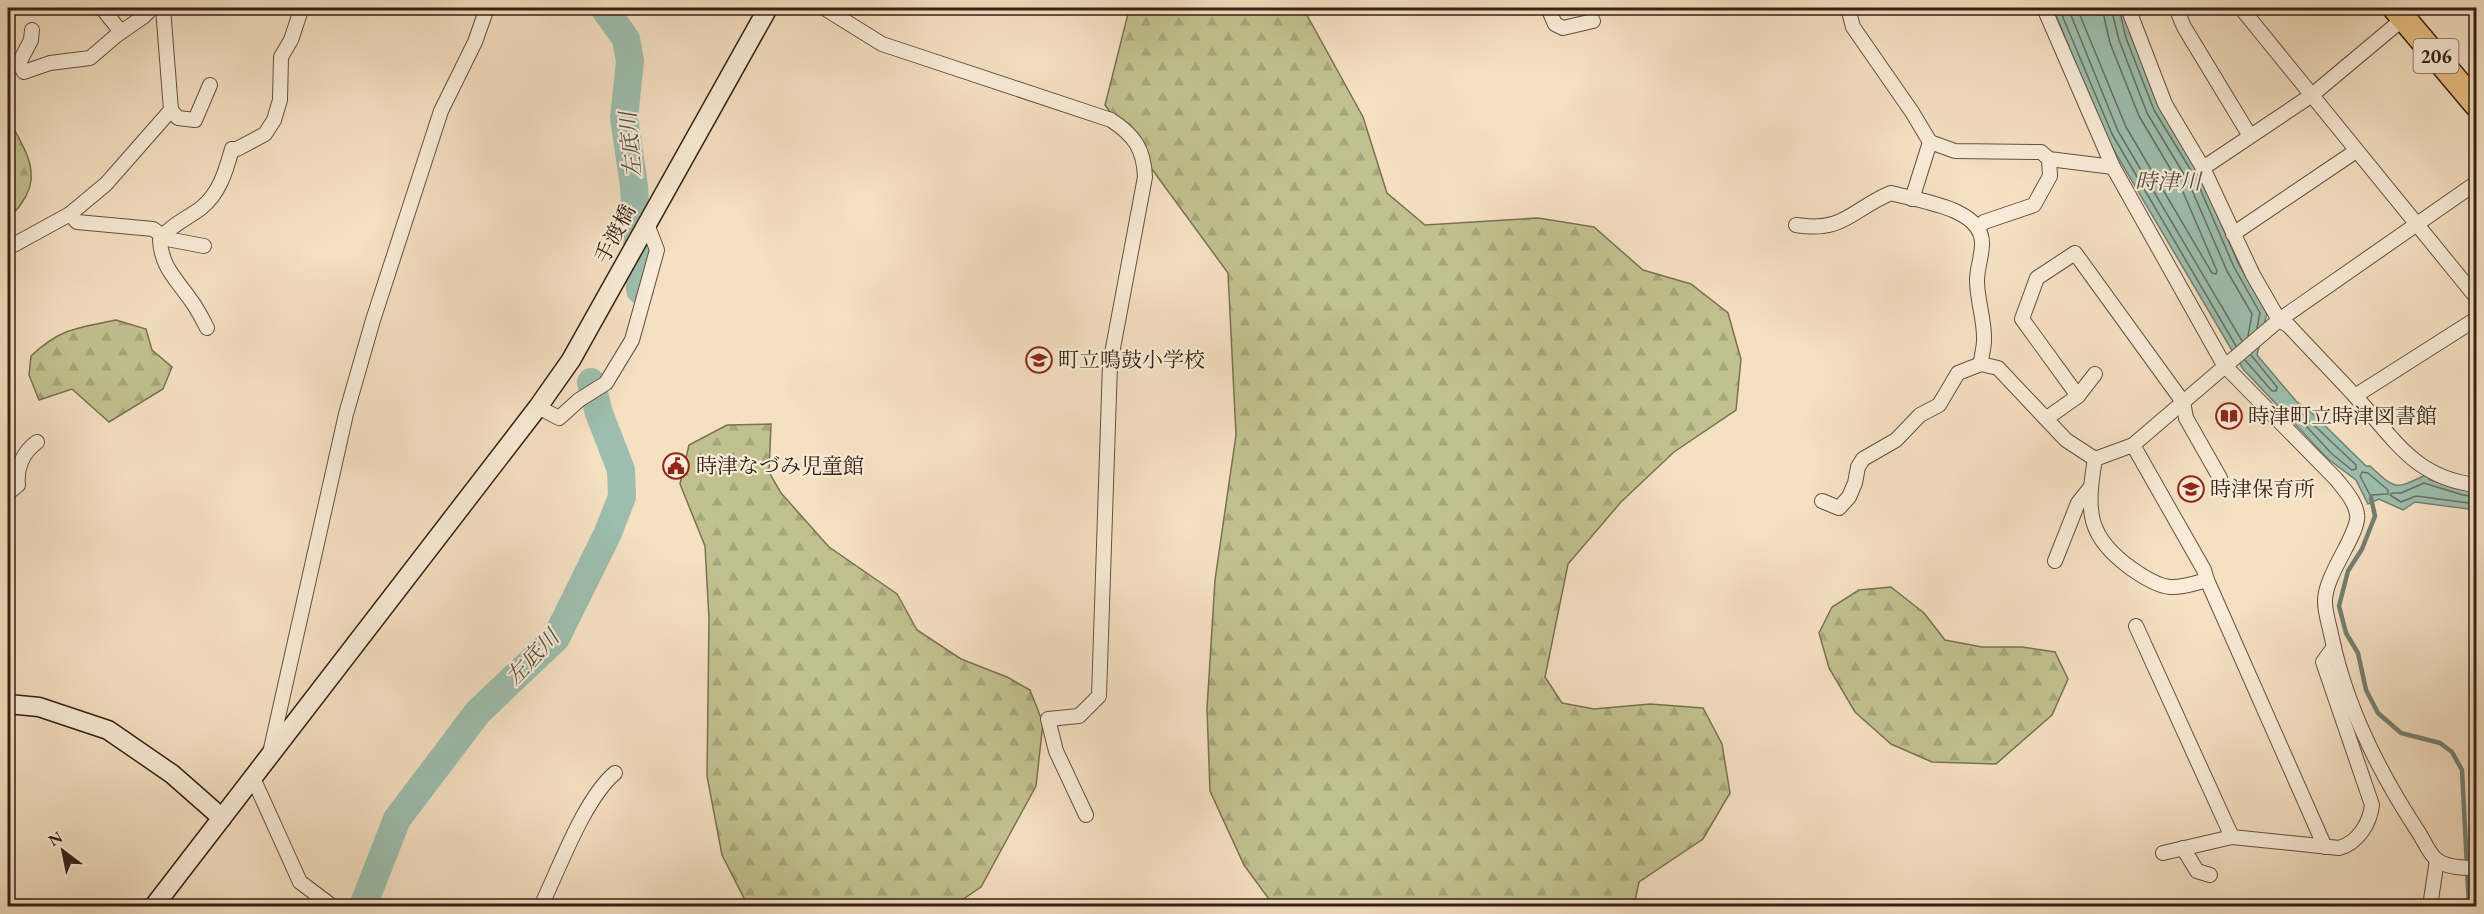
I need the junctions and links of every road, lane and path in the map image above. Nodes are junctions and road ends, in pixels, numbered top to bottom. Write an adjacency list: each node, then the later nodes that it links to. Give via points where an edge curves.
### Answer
1 (102, 8): 17 (street)
2 (152, 8): 17 (street)
3 (163, 8): 21 (street)
4 (487, 8): 64 (street, via 441,111 373,320 346,414)
5 (768, 8): 31 (street, 手渡橋)
6 (824, 8): 67 (street, via 882,44 1111,120 1129,132 1144,159 1145,177 1110,364 1099,696 1079,716 1048,719 1056,751)
7 (1548, 8): 15 (street, via 1555,24 1563,28)
8 (1848, 8): 23 (street, via 1853,27)
9 (2044, 8): 26 (street)
10 (2128, 8): 27 (street, via 2165,104)
11 (2176, 8): 22 (street)
12 (2241, 8): 19 (street)
13 (301, 10): 36 (street, via 281,57 280,100 274,120 265,134 232,149 224,177 213,195)
14 (2400, 13): 19 (street); 20 (highway, 206)
15 (1593, 21)
16 (32, 30): 17 (street, via 20,63 24,72 50,63 90,58)
17 (121, 32)
18 (210, 85): 21 (street, via 195,120 178,118)
19 (2312, 95): 22 (street); 24 (street)
20 (2476, 104)
21 (171, 110): 30 (street, via 106,184)
22 (2250, 136): 27 (street)
23 (1930, 142): 25 (street, via 1955,151 2041,152); 29 (street)
24 (2356, 151): 32 (street); 35 (street)
25 (2049, 159): 26 (street); 34 (street, via 2050,176 2034,205 1984,222)
26 (2113, 167): 43 (street)
27 (2203, 168): 35 (street)
28 (2476, 183): 32 (street)
29 (1912, 199): 33 (street, via 1891,193 1835,225); 34 (street, via 1949,207)
30 (70, 214): 36 (street, via 77,222 153,229); 38 (street)
31 (651, 216): 49 (street, 手渡橋, via 571,360); 49 (street, via 657,250 632,340 606,383 559,418)
32 (2418, 223): 39 (street); 41 (street)
33 (1796, 225)
34 (1978, 228): 44 (street, via 1982,243 1977,265 1984,340)
35 (2233, 234): 41 (street)
36 (163, 236): 37 (street); 42 (street, via 161,253 166,268)
37 (204, 246)
38 (8, 248)
39 (2476, 297)
40 (2476, 319): 47 (street)
41 (2279, 320): 43 (street); 47 (street)
42 (207, 328)
43 (2227, 363): 48 (street); 62 (street, via 2336,479 2358,515 2331,575 2325,602)
44 (1981, 364): 50 (street, via 1998,369); 58 (street, via 1958,373 1938,405 1920,415 1896,440 1863,459 1849,497 1839,508)
45 (2094, 374): 46 (street)
46 (2078, 396): 48 (street, via 2022,319 2037,278 2075,253); 50 (street)
47 (2355, 396): 55 (street, via 2408,457 2432,472)
48 (2182, 402): 52 (street); 54 (street, via 2186,418)
49 (538, 407): 64 (street, 手渡橋)
50 (2047, 418): 53 (street, via 2066,440)
51 (37, 442): 57 (street, via 27,449 17,474 18,485)
52 (2133, 445): 53 (street); 60 (street)
53 (2095, 459): 56 (street)
54 (2220, 478)
55 (2476, 485)
56 (2090, 488): 59 (street, via 2078,502); 60 (street, via 2096,534 2111,554 2136,572 2171,587)
57 (8, 493)
58 (1821, 501)
59 (2055, 561)
60 (2207, 580): 70 (street)
61 (2136, 626): 69 (street)
62 (2334, 647): 70 (street, via 2323,662 2372,805 2366,825 2347,846); 73 (street, via 2365,734 2393,794)
63 (8, 704): 68 (street, via 39,707 108,730 172,774)
64 (269, 758): 66 (street, 手渡橋)
65 (615, 773): 78 (street, via 587,810)
66 (253, 778): 68 (street, 手渡橋); 77 (street, via 300,882)
67 (1086, 815)
68 (222, 818): 76 (street, 手渡橋)
69 (2232, 837): 70 (street); 71 (street)
70 (2325, 847)
71 (2183, 848): 72 (street); 75 (street, via 2191,865)
72 (2163, 853)
73 (2437, 860): 74 (street, via 2456,867); 79 (street)
74 (2476, 868)
75 (2210, 875)
76 (154, 906)
77 (332, 906)
78 (541, 906)
79 (2430, 906)

